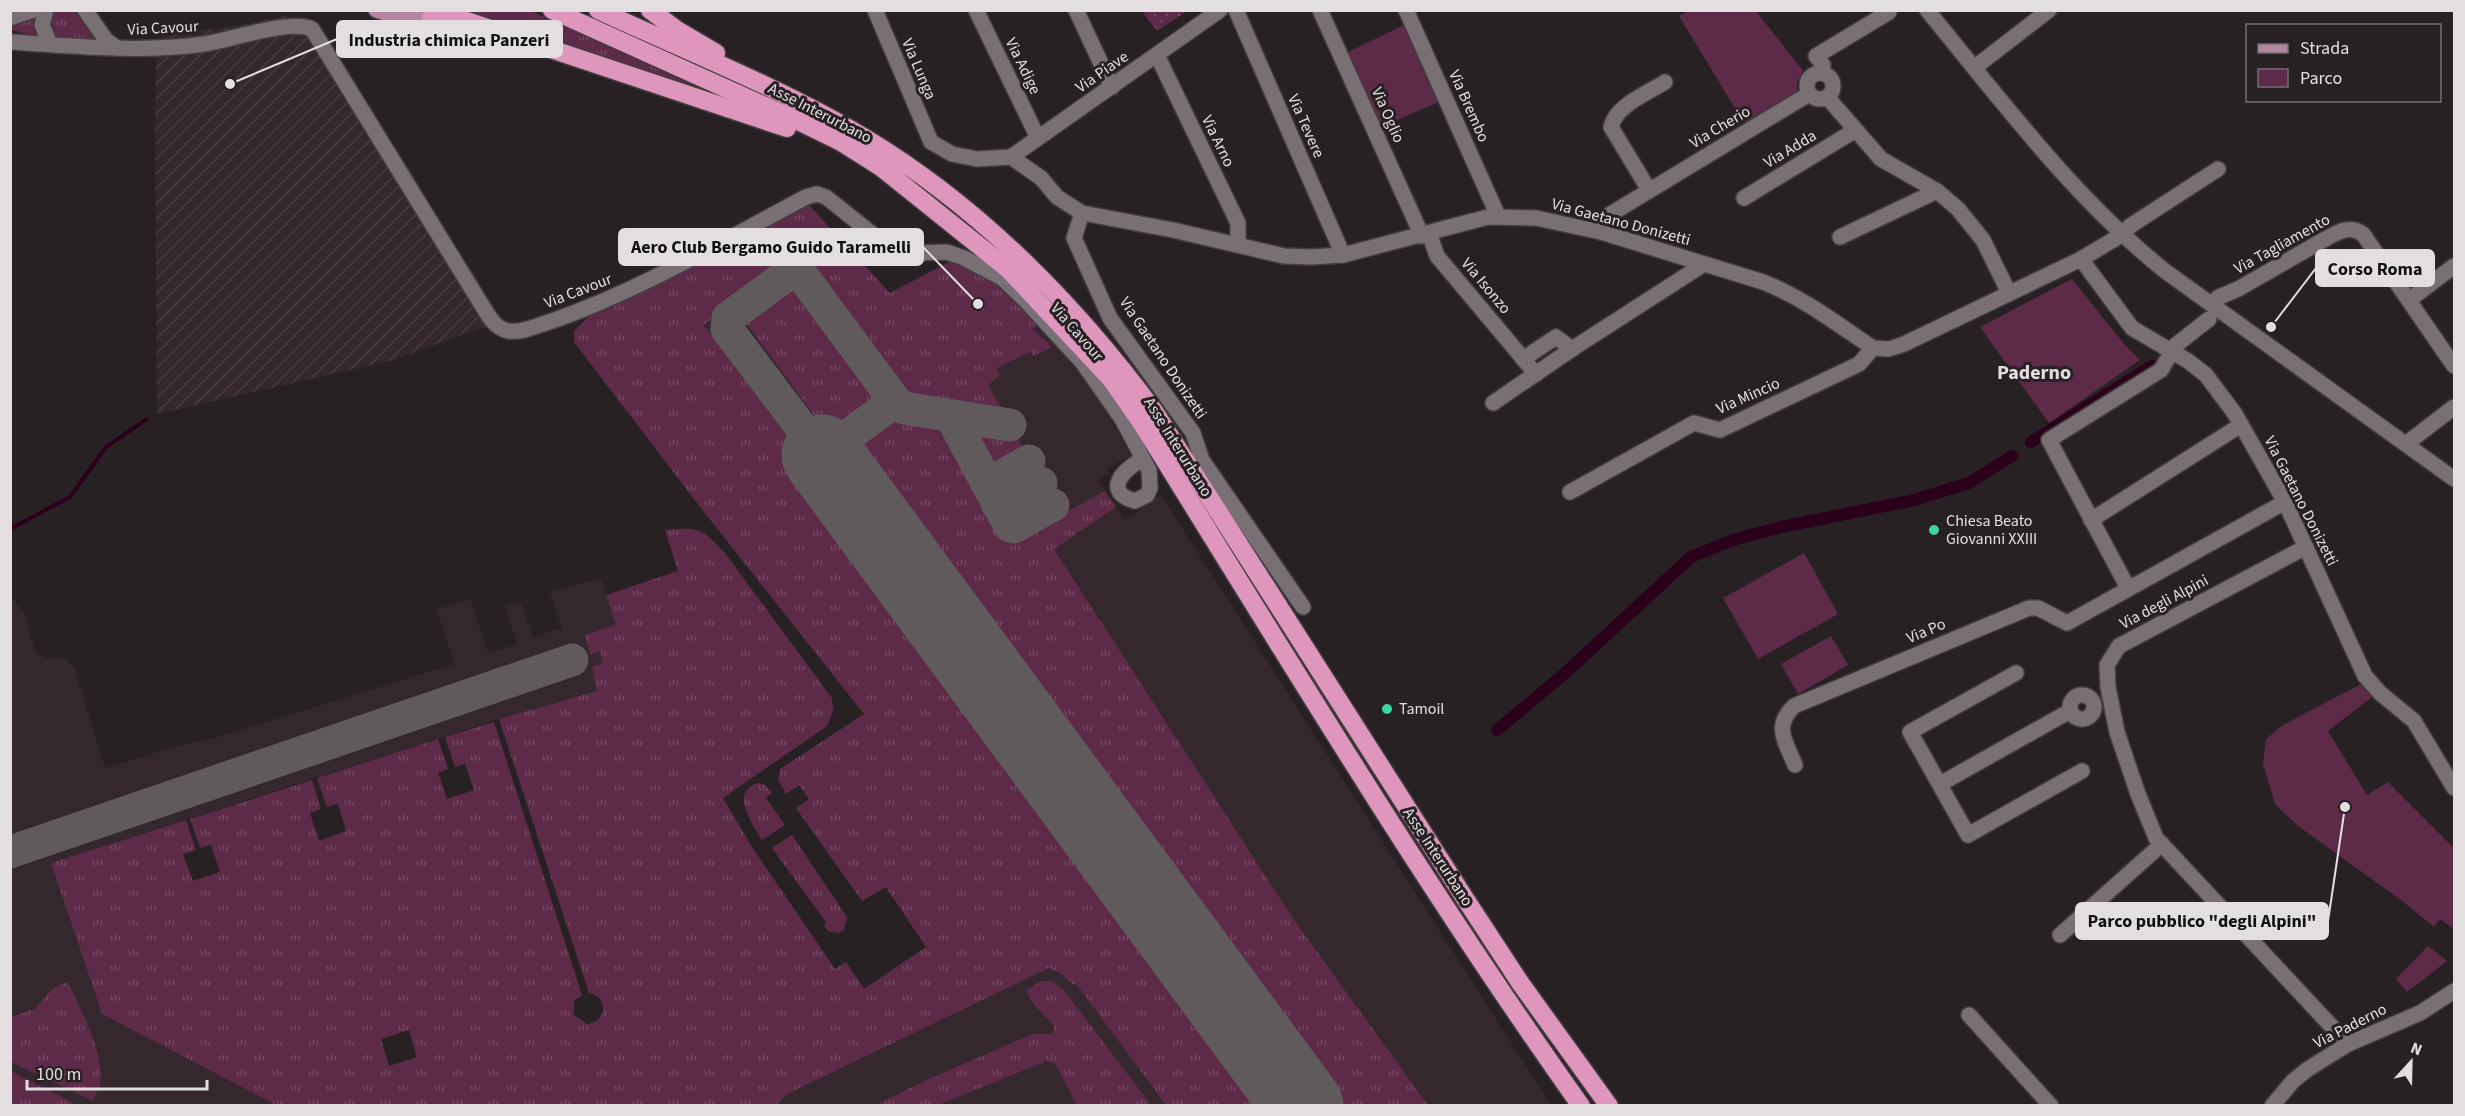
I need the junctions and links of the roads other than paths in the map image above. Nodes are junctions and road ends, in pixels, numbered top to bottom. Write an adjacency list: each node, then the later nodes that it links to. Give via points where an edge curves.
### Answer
1 (34, 10): 20 (street)
2 (46, 10): 24 (street, via 42,25)
3 (85, 10): 22 (street)
4 (101, 10): 22 (street)
5 (376, 10): 21 (main road)
6 (453, 10): 21 (main road)
7 (552, 10): 46 (highway, Asse Interurbano, via 841,142 891,174)
8 (598, 10): 27 (highway, Asse Interurbano)
9 (650, 10): 27 (highway, via 720,56)
10 (875, 10): 35 (street, Via Lunga, via 931,142 952,154 977,159)
11 (976, 10): 34 (street, Via Adige)
12 (1076, 10): 30 (street)
13 (1236, 10): 48 (street, Via Tevere)
14 (1320, 10): 43 (street, Via Oglio)
15 (1406, 10): 41 (street, Via Brembo)
16 (1927, 10): 26 (street)
17 (2049, 10): 26 (street)
18 (1215, 12): 25 (street, Via Piave)
19 (1889, 12): 28 (street, via 1816,56 1823,65)
20 (10, 18)
21 (431, 18): 46 (highway, via 467,21 792,129 835,150 957,235)
22 (100, 41): 24 (street); 65 (street, Via Cavour, via 117,48 163,49 293,26 312,29 488,314 501,329 510,331 587,309 641,285 806,197 826,197 876,237 897,248 918,253 947,252 1002,278 1082,362 1122,419)
23 (10, 42): 24 (street)
24 (50, 44)
25 (1157, 56): 30 (street, Via Piave); 47 (street, Via Arno, via 1238,224)
26 (1974, 68): 44 (street, via 2047,156)
27 (733, 72): 85 (highway, Asse Interurbano, via 809,107 920,174 1011,247 1098,337 1154,411 1489,936)
28 (1819, 73): 31 (street, via 1808,81); 32 (street, via 1830,79 1833,86)
29 (1665, 82): 37 (street, via 1620,110 1611,127)
30 (1112, 87): 34 (street, Via Piave)
31 (1809, 94): 32 (street, via 1814,98); 37 (street, Via Cherio)
32 (1827, 97): 33 (street)
33 (1854, 131): 38 (street, via 1881,159); 39 (street, Via Adda)
34 (1038, 138): 35 (street, Via Piave)
35 (1011, 157): 40 (street, Via Gaetano Donizetti)
36 (2218, 170): 44 (street)
37 (1649, 190): 42 (street, Via Cherio, via 1609,215)
38 (1937, 191): 45 (street); 52 (street, via 1983,240)
39 (1744, 198)
40 (1082, 213): 47 (street, Via Gaetano Donizetti); 72 (street, Via Gaetano Donizetti, via 1074,238 1110,318 1193,433 1202,460)
41 (1498, 216): 42 (street, Via Gaetano Donizetti, via 1536,218); 43 (street, Via Gaetano Donizetti)
42 (1601, 232): 50 (street, Via Gaetano Donizetti)
43 (1426, 234): 48 (street, Via Gaetano Donizetti); 58 (street, Via Isonzo, via 1437,256)
44 (2123, 234): 49 (street); 54 (street)
45 (1840, 237)
46 (975, 242): 84 (highway, Asse Interurbano, via 1034,294 1117,388 1375,797 1504,996)
47 (1238, 244): 48 (street, Via Gaetano Donizetti, via 1284,256)
48 (1343, 255)
49 (2081, 259): 52 (street); 57 (street, Via Gaetano Donizetti, via 2132,328)
50 (1704, 264): 55 (street, Via Gaetano Donizetti, via 1787,291); 56 (street)
51 (2454, 266): 53 (street)
52 (2009, 293): 55 (street, via 1904,344 1889,349)
53 (2409, 300): 54 (street, Via Tagliamento, via 2363,234 2350,229 2219,297); 59 (street, Via Tagliamento)
54 (2210, 311): 57 (street, Via Tagliamento); 64 (street)
55 (1873, 348): 67 (street, Via Mincio, via 1859,364 1720,430 1694,423)
56 (1572, 349): 58 (street, via 1556,337); 60 (street)
57 (2172, 352): 63 (street, Via Gaetano Donizetti, via 2206,375); 69 (street, Via Tagliamento, via 2161,370 2049,440)
58 (1523, 358): 60 (street, Via Isonzo)
59 (2454, 366)
60 (1536, 374): 61 (street)
61 (1493, 404)
62 (2454, 407): 64 (street)
63 (2241, 425): 68 (street, Via Gaetano Donizetti); 69 (street)
64 (2406, 444): 66 (street)
65 (1143, 459)
66 (2454, 479)
67 (1570, 492)
68 (2285, 502): 70 (street, Via Gaetano Donizetti); 71 (street, Via Po)
69 (2091, 519): 71 (street)
70 (2306, 547): 74 (street, Via degli Alpini, via 2119,646 2107,665); 78 (street, Via Gaetano Donizetti, via 2365,676 2414,721)
71 (2128, 588): 75 (street, Via Po, via 2067,623 2038,608 2029,608 1794,706 1784,716 1780,728)
72 (1303, 607)
73 (2016, 673): 77 (street, via 1910,732)
74 (2116, 732): 77 (street, via 2091,715 2092,701 2080,695 2070,704 2070,711); 79 (street, Via degli Alpini, via 2156,838)
75 (1795, 765)
76 (2082, 771): 77 (street, via 1968,835)
77 (1940, 784)
78 (2454, 788)
79 (2162, 844): 80 (street); 83 (street, Via degli Alpini)
80 (2060, 935)
81 (2454, 991): 83 (street, Via Paderno, via 2420,1013)
82 (1969, 1015): 86 (street)
83 (2348, 1044): 87 (street, Via Paderno, via 2301,1075)
84 (1581, 1106)
85 (1610, 1106)
86 (2051, 1106)
87 (2272, 1106)

